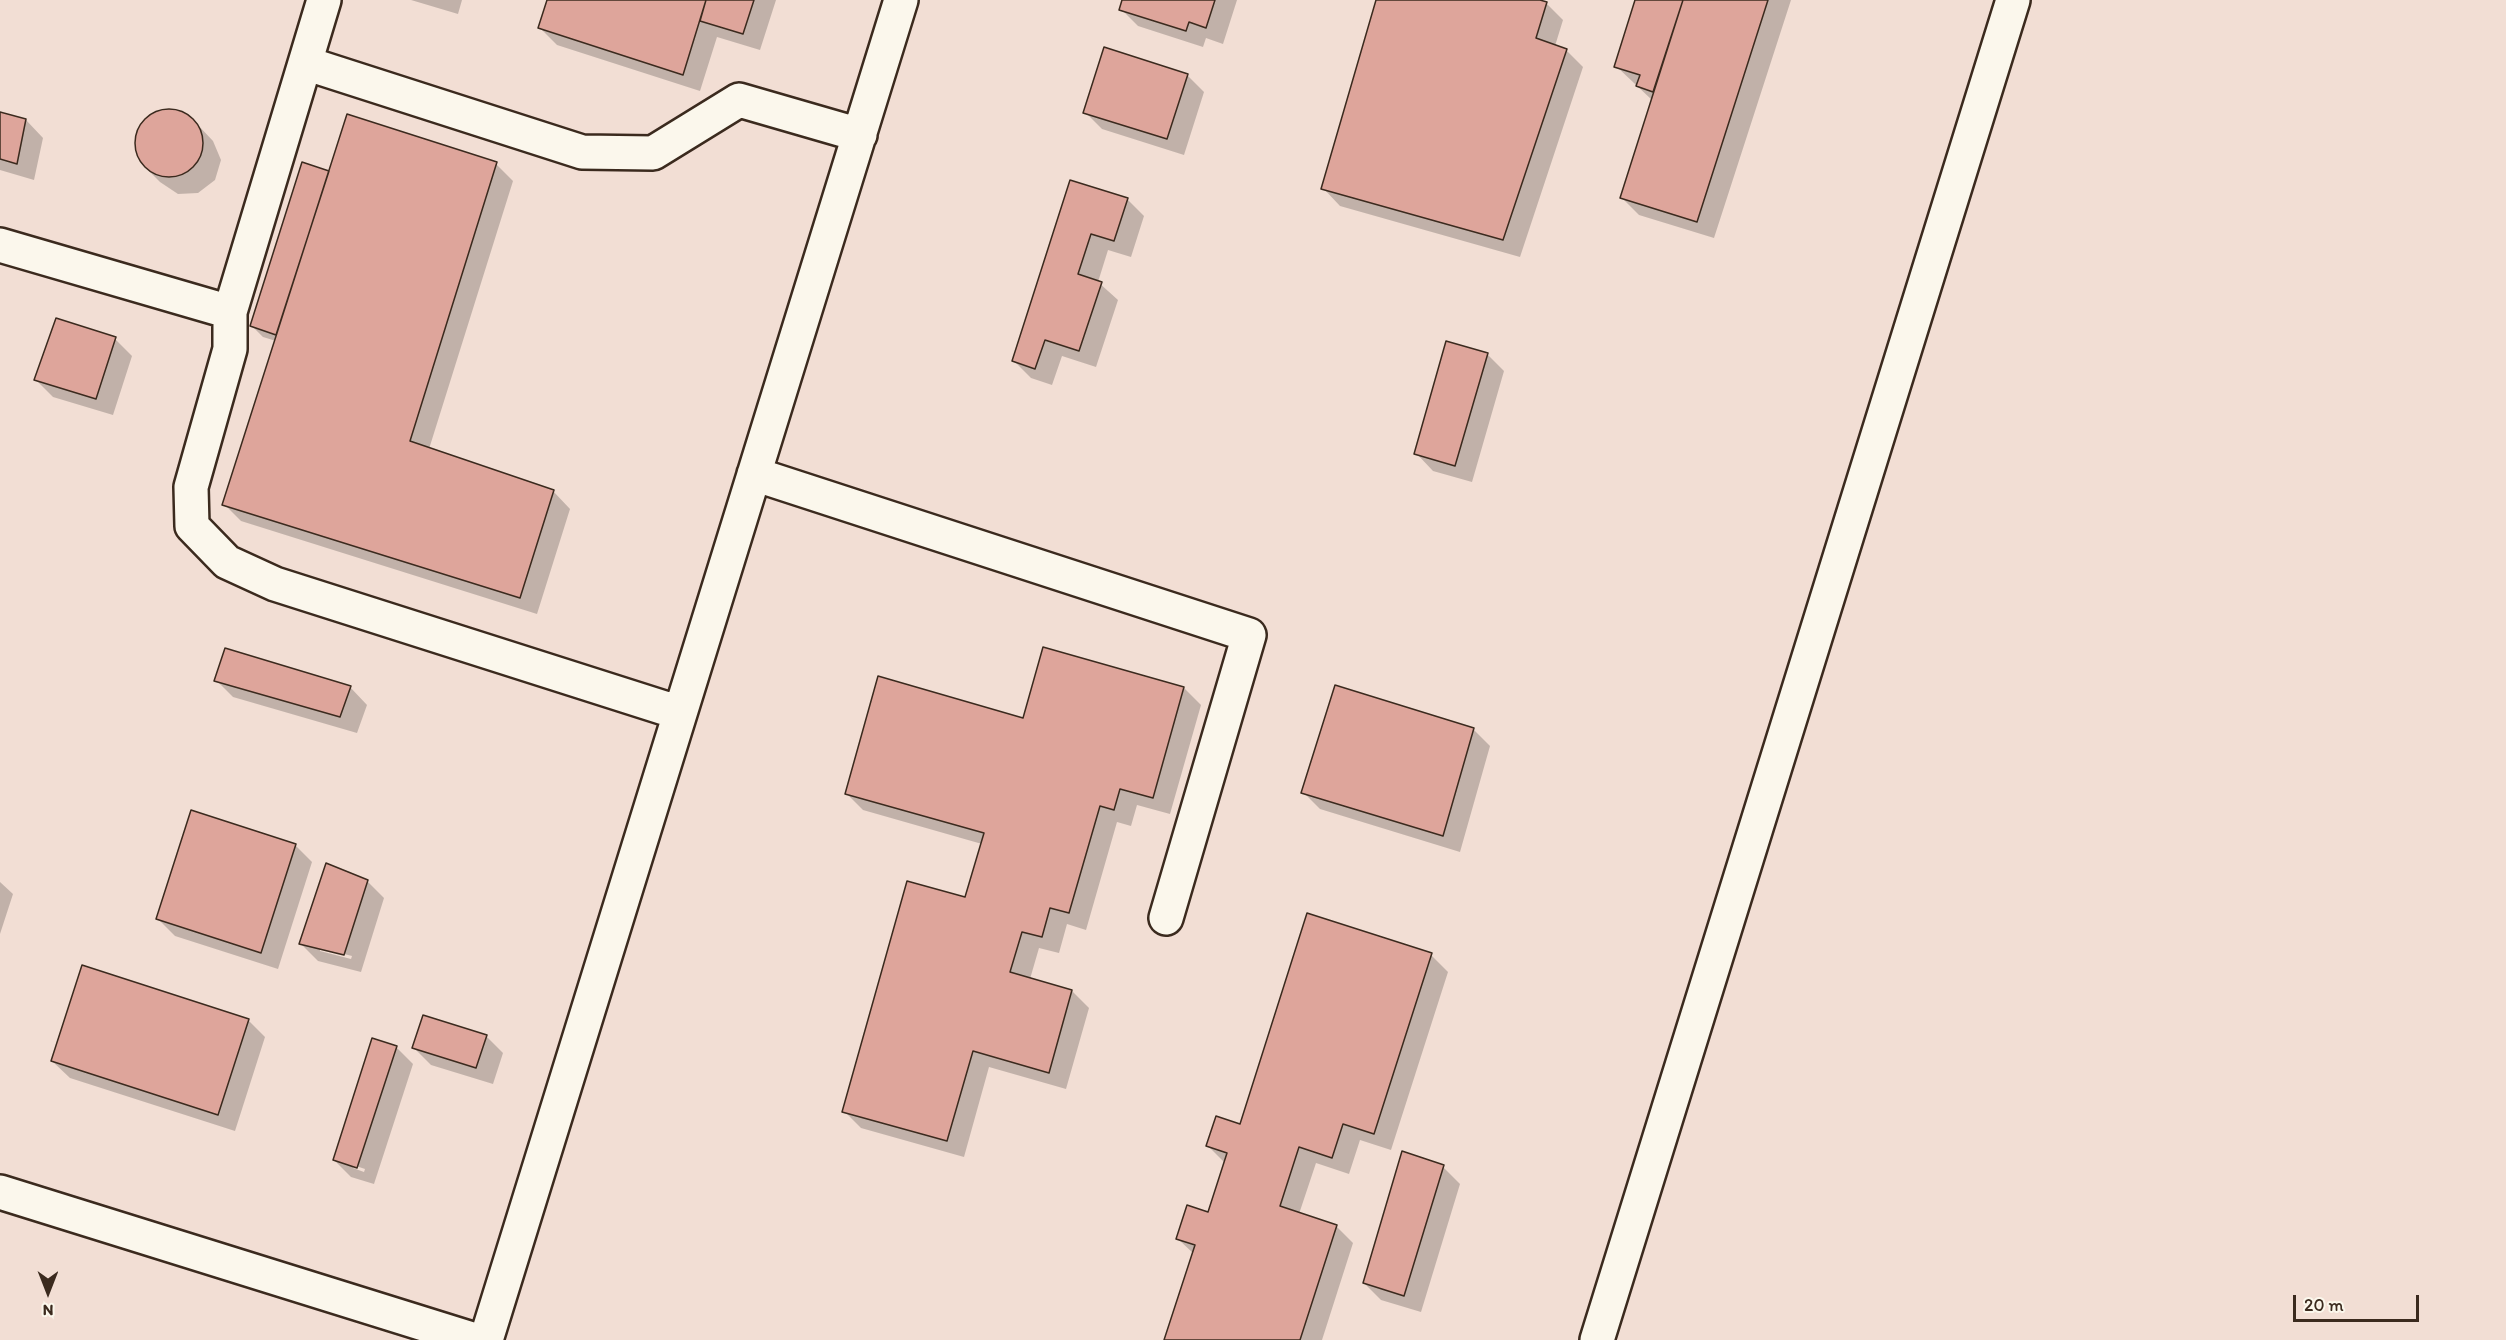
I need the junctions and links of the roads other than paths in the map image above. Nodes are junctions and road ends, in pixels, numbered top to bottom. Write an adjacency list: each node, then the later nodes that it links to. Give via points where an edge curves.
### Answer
1 (324, 0): 4 (lane)
2 (902, 0): 5 (lane)
3 (2013, 0): 14 (lane)
4 (305, 63): 5 (lane, via 582,152 653,153 739,100); 7 (lane)
5 (860, 135): 8 (lane)
6 (0, 245): 7 (lane)
7 (230, 312): 9 (lane, via 230,349 191,487 192,526 227,562 275,584)
8 (754, 474): 9 (lane); 10 (lane, via 1249,634)
9 (680, 713): 13 (lane)
10 (1166, 918)
11 (0, 1192): 12 (lane)
12 (475, 1340)
13 (486, 1340)
14 (1597, 1340)

